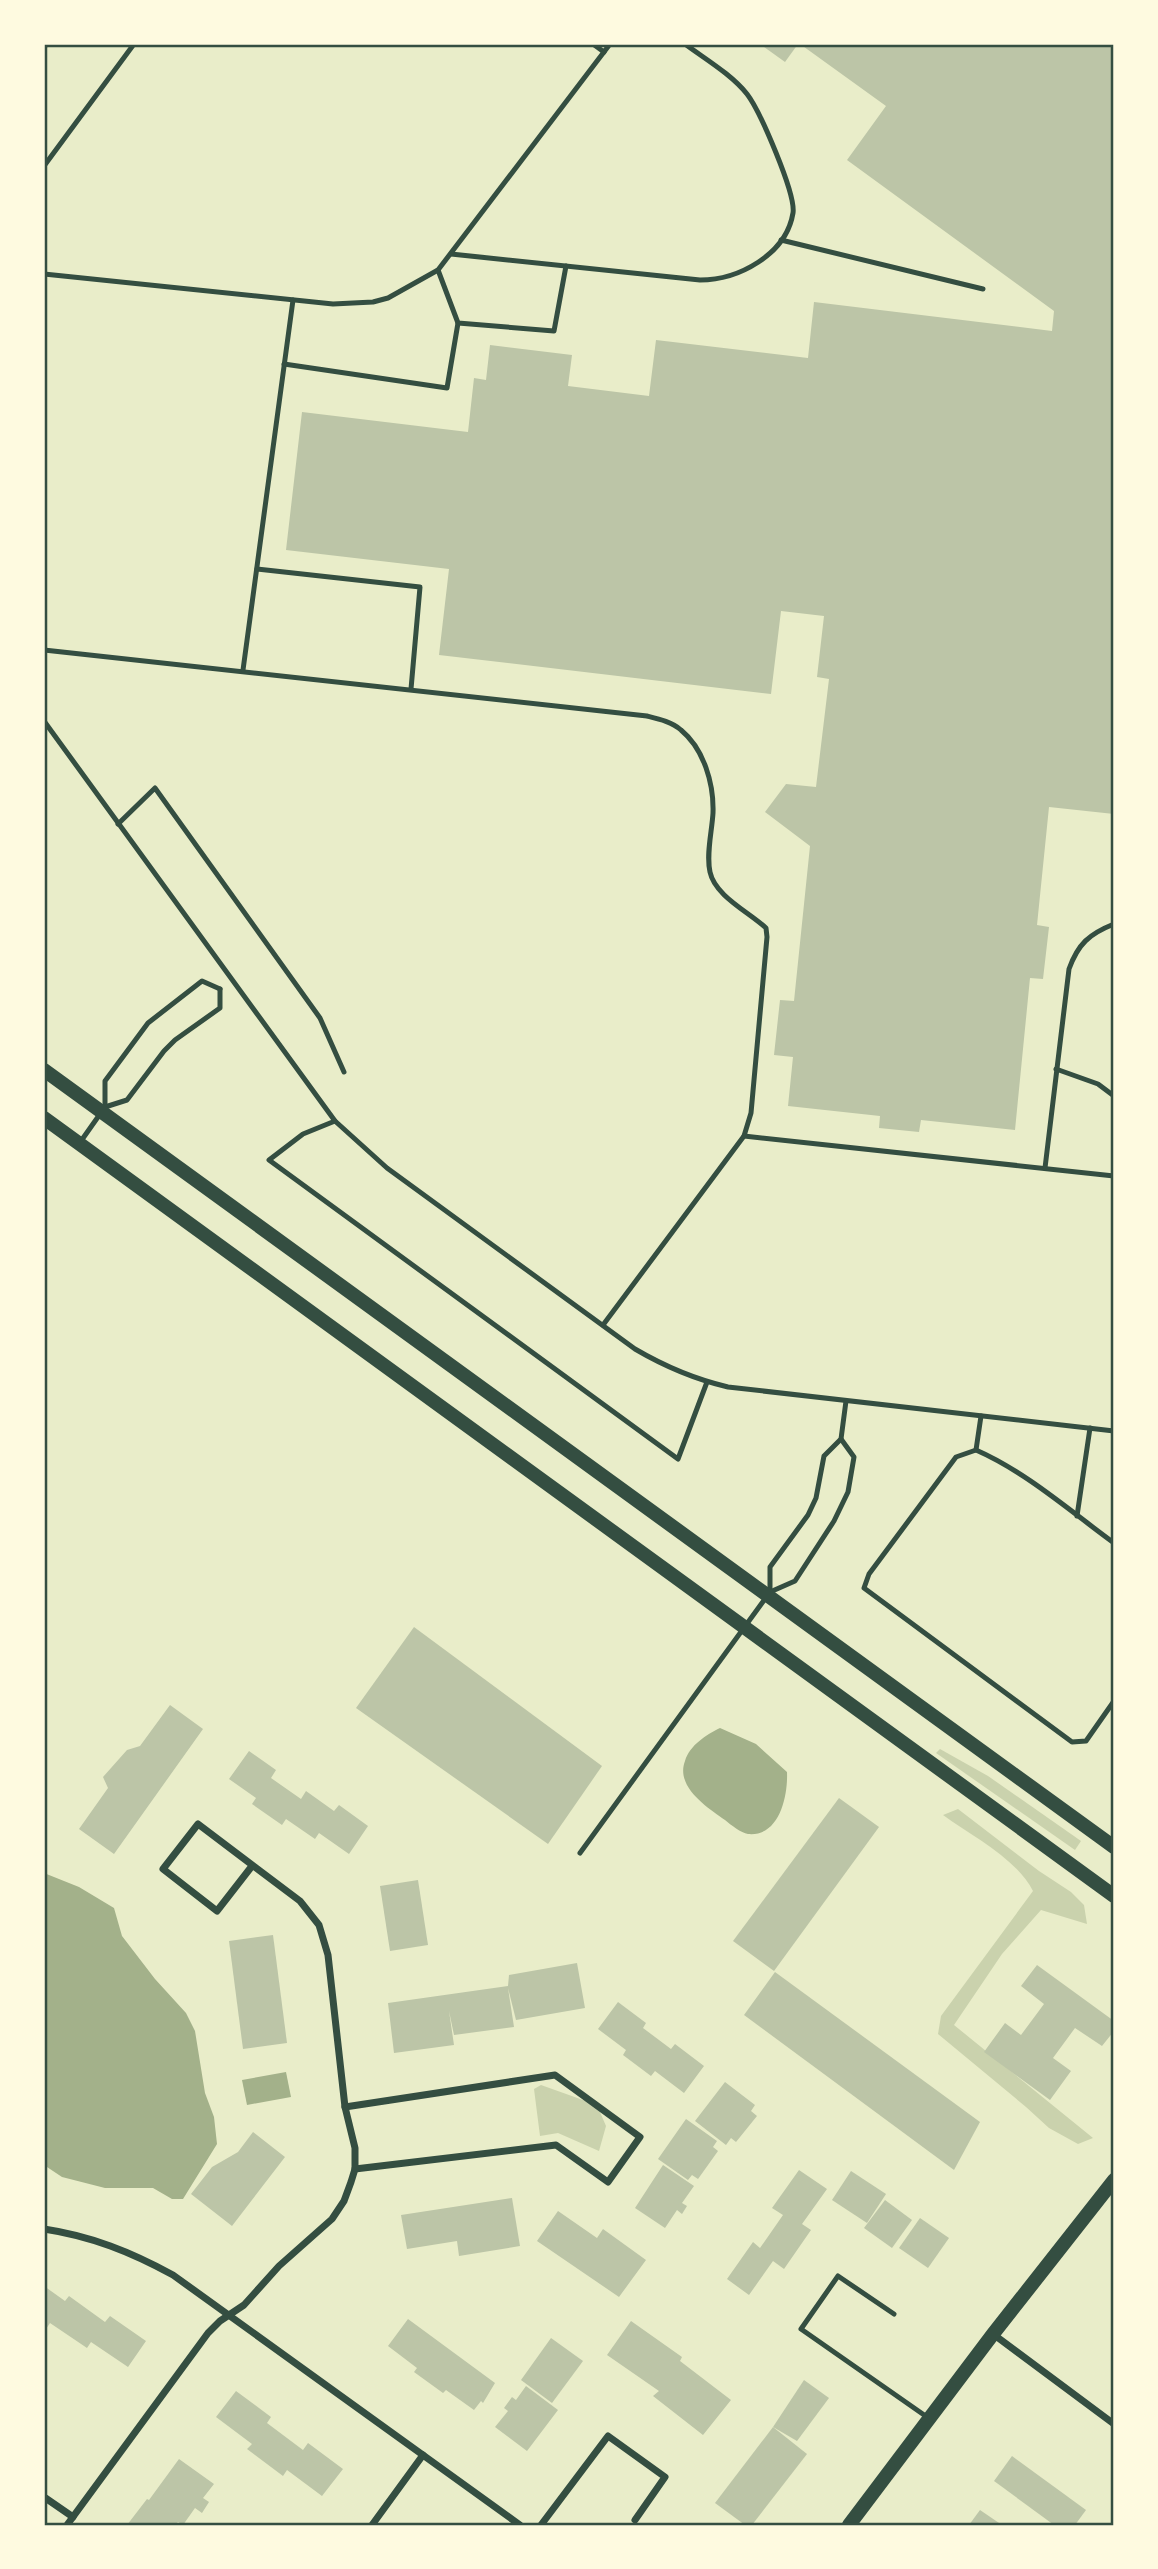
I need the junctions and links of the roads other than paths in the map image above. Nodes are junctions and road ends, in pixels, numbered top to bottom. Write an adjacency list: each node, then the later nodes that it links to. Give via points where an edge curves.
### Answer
1 (134, 44): 6 (lane)
2 (593, 44): 5 (lane)
3 (610, 44): 5 (lane)
4 (685, 44): 7 (lane, via 746,93 758,113 793,198 793,213)
5 (604, 52): 8 (lane)
6 (44, 166)
7 (781, 240): 9 (lane, via 754,265 715,279); 12 (lane)
8 (451, 254): 9 (lane); 10 (lane)
9 (566, 266): 14 (lane, via 554,331)
10 (439, 270): 13 (lane, via 373,302); 14 (lane)
11 (44, 274): 13 (lane)
12 (983, 289)
13 (293, 300): 15 (lane)
14 (458, 323): 15 (lane, via 447,388)
15 (284, 364): 16 (lane)
16 (257, 569): 18 (lane); 19 (lane, via 421,587)
17 (44, 650): 18 (lane)
18 (243, 670): 19 (lane)
19 (411, 689): 32 (lane, via 647,716 681,730 693,744 704,760 711,789 710,872 721,891 766,928 751,1113)
20 (44, 721): 21 (lane)
21 (118, 824): 23 (lane); 27 (lane, via 155,788 320,1018)
22 (1114, 924): 25 (lane, via 1097,931 1075,953)
23 (232, 980): 24 (lane); 31 (lane)
24 (220, 989): 29 (lane, via 220,1008 175,1040 127,1100); 29 (lane, via 202,981 148,1023 104,1081)
25 (1056, 1069): 28 (lane, via 1098,1084); 34 (lane)
26 (44, 1070): 29 (main road)
27 (344, 1072)
28 (1114, 1096)
29 (104, 1109): 33 (lane); 46 (main road)
30 (44, 1118): 33 (main road)
31 (335, 1121): 36 (lane, via 387,1168); 37 (lane, via 303,1134 269,1160 678,1459)
32 (744, 1136): 34 (lane); 36 (lane)
33 (79, 1144): 47 (main road)
34 (1045, 1168): 35 (lane)
35 (1114, 1176)
36 (603, 1325): 37 (lane, via 662,1365)
37 (707, 1382): 38 (lane)
38 (846, 1401): 39 (lane); 42 (lane)
39 (981, 1416): 40 (lane); 43 (lane)
40 (1090, 1428): 41 (lane); 44 (lane)
41 (1114, 1431)
42 (841, 1439): 46 (lane, via 824,1456 821,1484 808,1515 770,1567); 46 (lane, via 854,1457 842,1507 794,1581)
43 (976, 1450): 44 (lane, via 1006,1465); 48 (lane, via 956,1457 869,1574 864,1588 1072,1742 1086,1741)
44 (1077, 1516): 45 (lane)
45 (1114, 1543)
46 (769, 1594): 47 (lane); 49 (main road)
47 (744, 1628): 50 (lane); 52 (main road)
48 (1114, 1701)
49 (1114, 1847)
50 (580, 1853)
51 (252, 1866): 51 (street, via 217,1911 163,1869 198,1824); 53 (street, via 300,1901 324,1940)
52 (1114, 1896)
53 (345, 2107): 54 (street); 54 (street, via 555,2075 640,2137 608,2182 556,2145)
54 (355, 2169): 58 (street, via 332,2219)
55 (1114, 2180): 59 (main road)
56 (44, 2229): 58 (street, via 92,2239 138,2256)
57 (894, 2314): 60 (lane, via 838,2276 801,2329)
58 (230, 2315): 62 (street); 64 (street, via 208,2333)
59 (993, 2334): 60 (main road); 61 (street)
60 (930, 2418): 70 (main road)
61 (1114, 2424)
62 (423, 2455): 67 (street); 68 (street)
63 (44, 2497): 64 (street)
64 (73, 2517): 66 (street)
65 (635, 2520): 69 (street, via 665,2477 608,2436)
66 (67, 2525)
67 (372, 2525)
68 (520, 2525)
69 (541, 2525)
70 (849, 2525)

